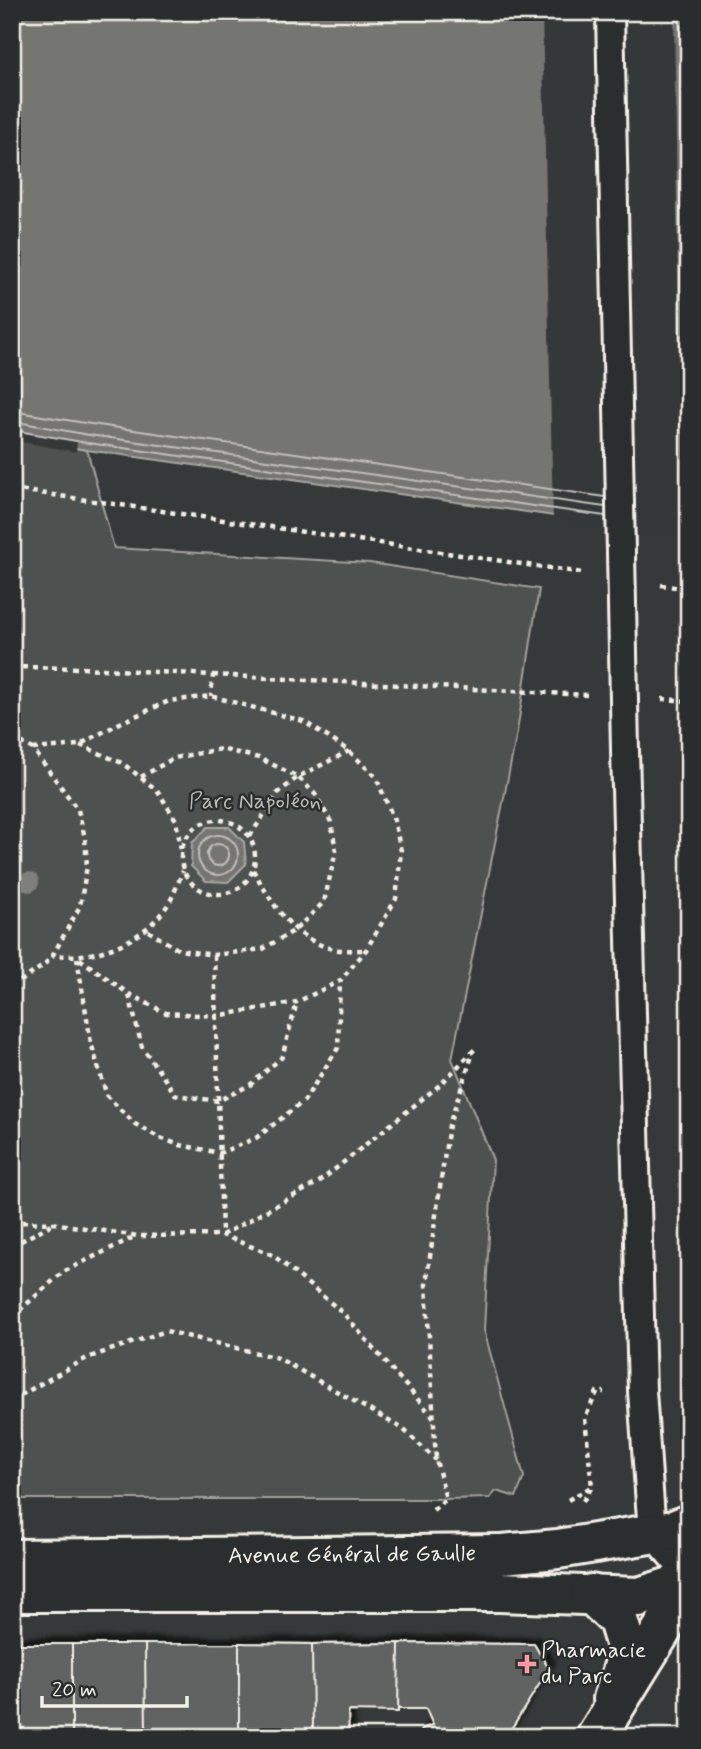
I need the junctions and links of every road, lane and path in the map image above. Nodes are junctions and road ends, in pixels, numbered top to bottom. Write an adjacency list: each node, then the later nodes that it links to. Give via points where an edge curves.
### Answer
1 (610, 12): 39 (lane, bridge)
2 (12, 489): 3 (path)
3 (592, 574)
4 (648, 583): 5 (path)
5 (689, 589)
6 (12, 667): 7 (path)
7 (213, 674): 8 (path); 9 (path)
8 (523, 692)
9 (211, 696): 11 (path, via 169,701); 13 (path, via 303,721)
10 (12, 737): 12 (path)
11 (79, 745): 12 (path); 14 (path, via 122,763)
12 (33, 749): 23 (path, via 78,810 85,838 87,866 80,906)
13 (349, 751): 15 (path); 22 (path, via 376,777 401,851 396,899)
14 (141, 777): 15 (path, via 174,758 221,749 259,758); 17 (path, via 157,790 176,820)
15 (298, 777): 16 (path, via 278,793); 21 (path, via 315,794 331,822 336,851 324,902)
16 (250, 836): 17 (path, via 229,820 216,819 193,828); 18 (path, via 256,858)
17 (181, 851): 19 (path)
18 (253, 870): 19 (path, via 247,881 225,894 200,890); 21 (path)
19 (183, 871): 20 (path, via 168,905)
20 (145, 929): 24 (path, via 179,950); 25 (path, via 109,951)
21 (295, 930): 22 (path, via 333,949); 24 (path, via 263,949)
22 (366, 950): 26 (path)
23 (53, 955): 25 (path); 27 (path)
24 (214, 955): 30 (path)
25 (77, 957): 28 (path); 32 (path, via 91,1043 107,1096 135,1124 160,1138)
26 (340, 981): 29 (path); 32 (path, via 338,1048 304,1101 256,1138)
27 (12, 987)
28 (129, 994): 30 (path, via 166,1013); 31 (path, via 142,1047 176,1095)
29 (297, 1002): 30 (path); 31 (path, via 282,1057 250,1085)
30 (216, 1016): 31 (path)
31 (218, 1101): 32 (path)
32 (220, 1153): 35 (path)
33 (12, 1222): 34 (path)
34 (53, 1223): 36 (path); 37 (path)
35 (222, 1235): 36 (path); 41 (path, via 273,1255 344,1313); 41 (path, via 318,1182 441,1084 475,1049 449,1125 426,1284)
36 (137, 1236): 38 (path, via 64,1272)
37 (12, 1246)
38 (12, 1317)
39 (642, 1391): 45 (lane); 46 (path, via 597,1392 585,1418 592,1487)
40 (12, 1400): 42 (path, via 87,1358 166,1331 278,1358 403,1429)
41 (434, 1418): 42 (path)
42 (436, 1460): 43 (path, via 446,1499)
43 (433, 1510)
44 (689, 1524): 45 (street, Avenue Général de Gaulle)
45 (652, 1533): 46 (street, Avenue Général de Gaulle); 48 (lane)
46 (558, 1549): 47 (street, Avenue Général de Gaulle, via 502,1554)
47 (12, 1559)
48 (689, 1581): 50 (street, Avenue Général de Gaulle, via 639,1597); 51 (street)
49 (12, 1592): 50 (street, Avenue Général de Gaulle)
50 (591, 1594): 51 (street, via 618,1620 628,1653)
51 (602, 1727)

